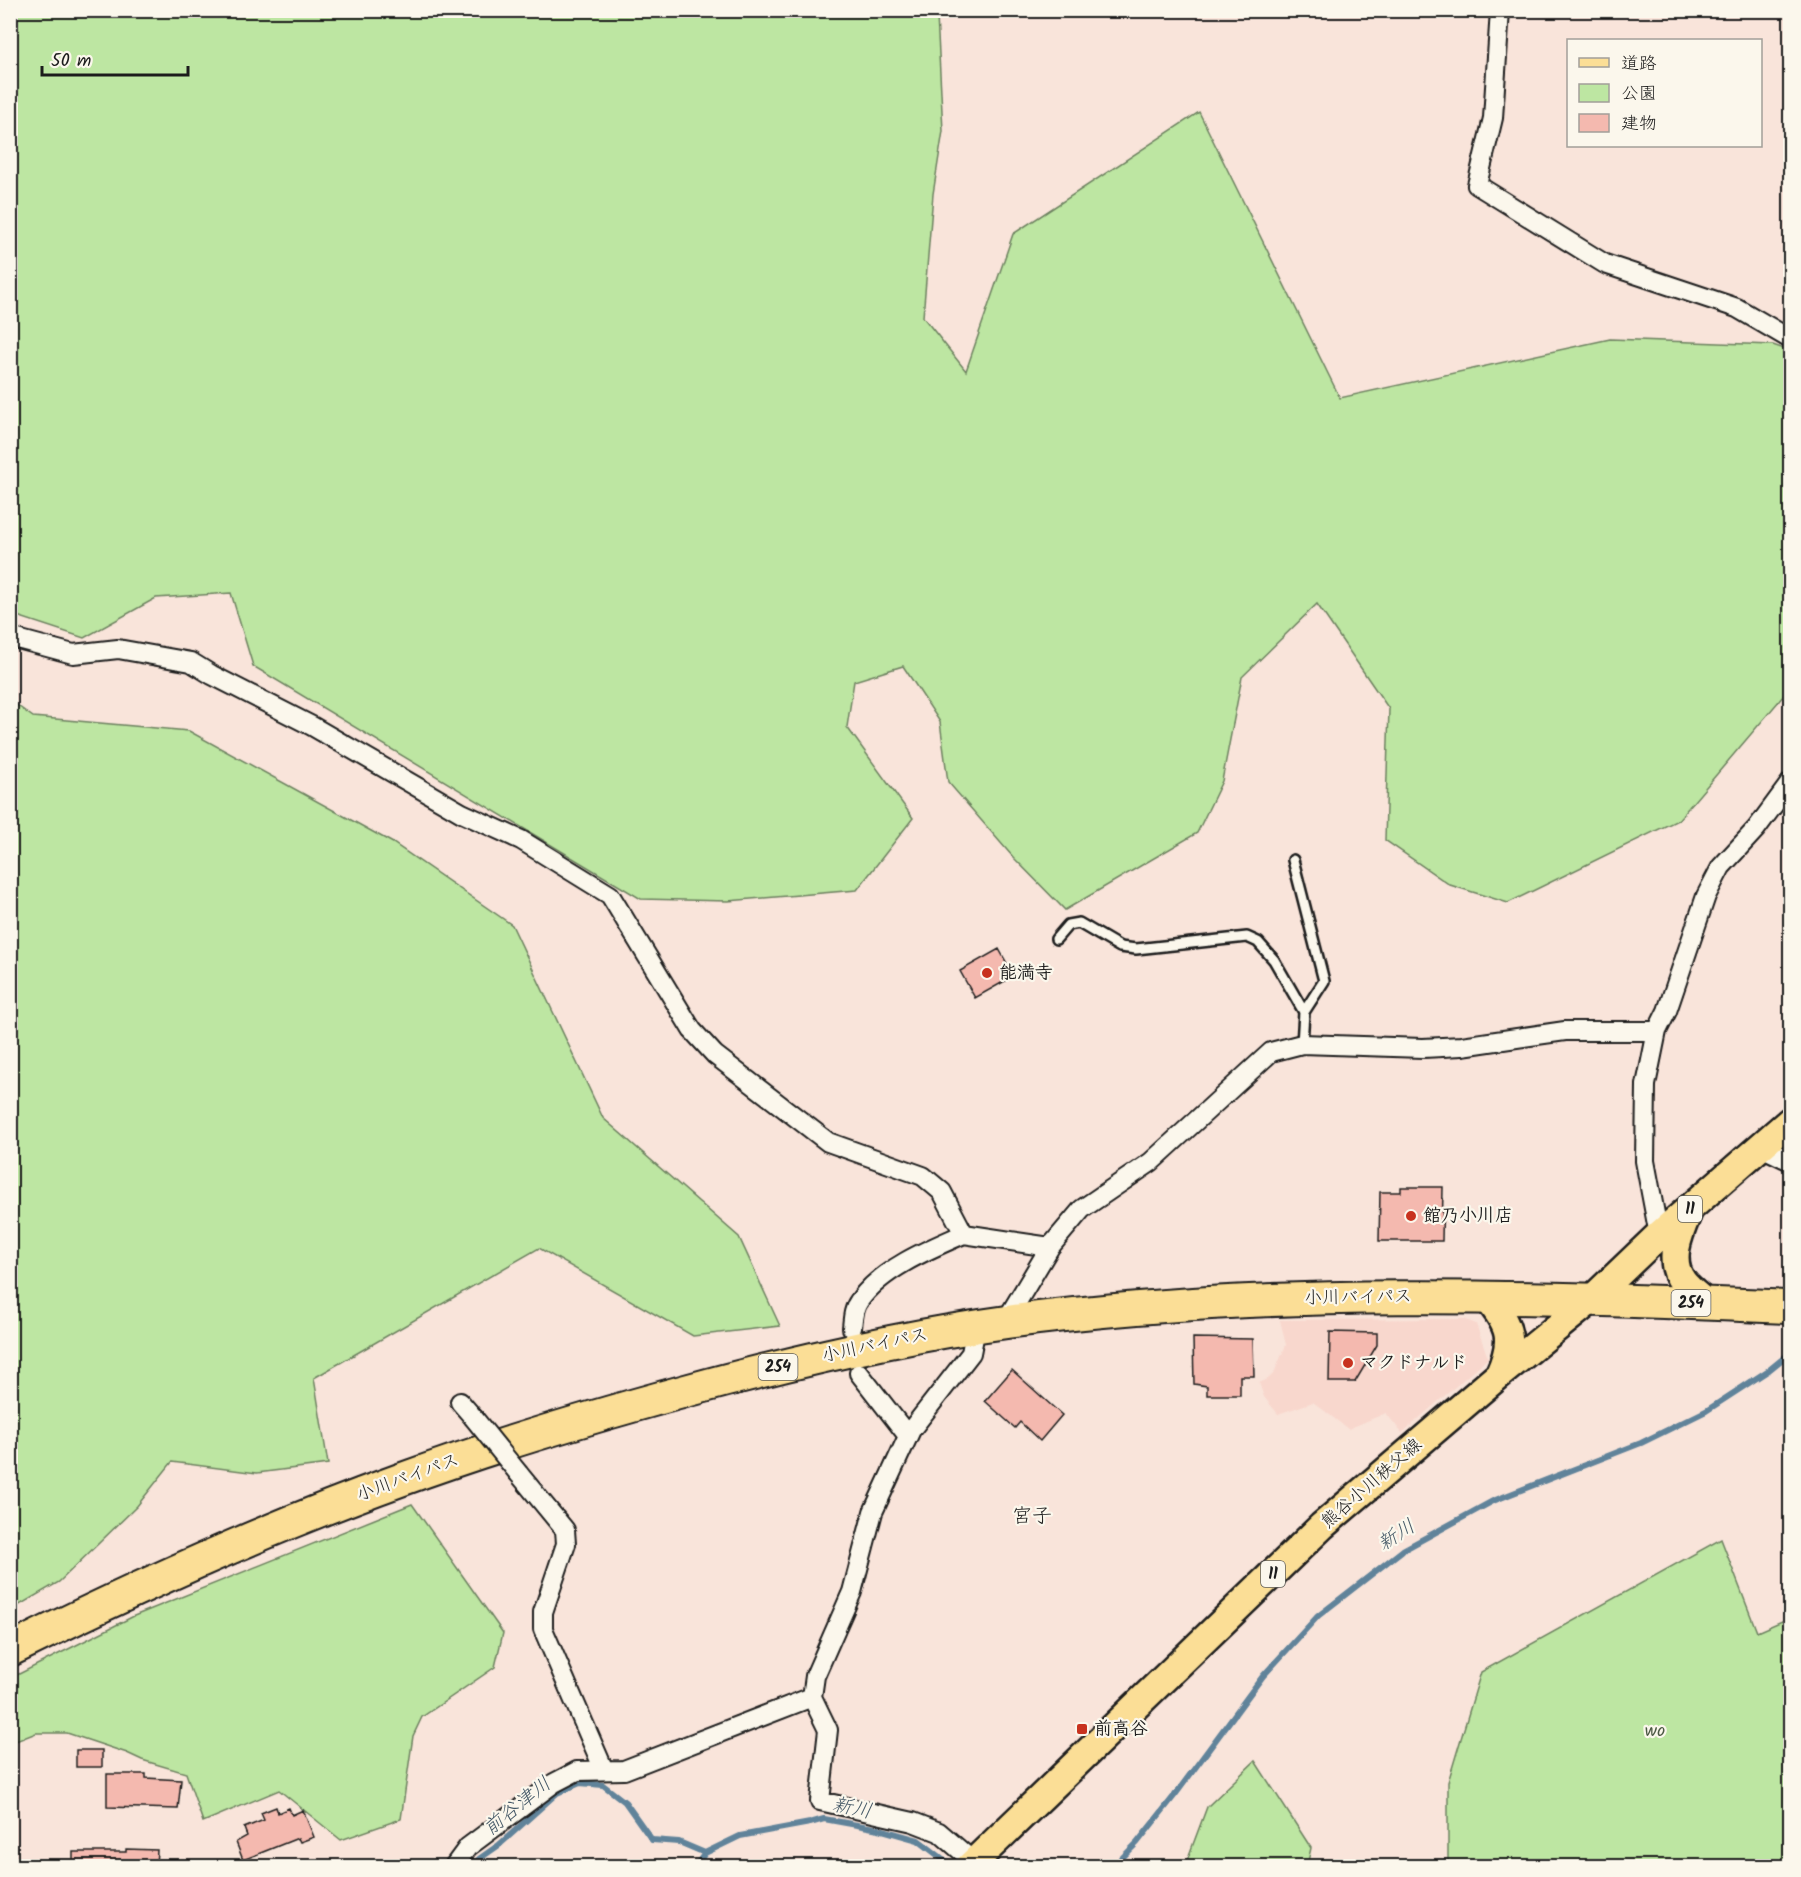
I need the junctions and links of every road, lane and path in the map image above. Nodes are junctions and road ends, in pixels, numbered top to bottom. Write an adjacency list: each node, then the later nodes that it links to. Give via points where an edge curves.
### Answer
1 (1500, 10): 2 (street, via 1492,118 1476,185 1605,264 1737,308)
2 (1791, 339)
3 (10, 637): 14 (street, via 73,654 118,649 191,662 462,813 520,840 610,895 692,1030 715,1055 828,1142 923,1176 942,1192)
4 (1791, 783): 8 (street, via 1721,867 1706,896)
5 (1293, 860): 7 (lane, via 1324,981)
6 (1056, 939): 7 (lane, via 1068,925 1079,923 1120,946 1136,949 1247,937 1258,942 1274,960)
7 (1304, 1012): 9 (lane)
8 (1657, 1031): 9 (street, via 1565,1031 1423,1048); 15 (street, via 1646,1085 1645,1161)
9 (1302, 1044): 16 (street, via 1271,1052 1151,1162 1082,1209)
10 (1791, 1121): 11 (main road, 熊谷小川秩父線 / 11)
11 (1761, 1147): 12 (street); 13 (main road, 熊谷小川秩父線 / 11)
12 (1791, 1161)
13 (1689, 1209): 15 (main road, 熊谷小川秩父線 / 11); 19 (main road, via 1677,1239 1677,1272 1683,1283)
14 (964, 1234): 16 (street); 22 (street, via 929,1249 878,1281 858,1302)
15 (1659, 1236): 18 (main road, 熊谷小川秩父線 / 11)
16 (1050, 1247): 21 (street)
17 (1487, 1298): 18 (highway, 小川バイパス / 254); 21 (highway, 小川バイパス / 254, via 1341,1296 1207,1302); 24 (main road, via 1506,1324 1509,1336 1508,1355)
18 (1592, 1299): 19 (highway, 小川バイパス / 254); 24 (main road, 熊谷小川秩父線 / 11)
19 (1707, 1304): 20 (highway, 小川バイパス / 254)
20 (1791, 1307)
21 (991, 1325): 26 (street); 27 (highway, 小川バイパス / 254, via 736,1377 488,1449 277,1527)
22 (852, 1328)
23 (859, 1373): 26 (street)
24 (1499, 1375): 30 (main road, 熊谷小川秩父線 / 11, via 1322,1526)
25 (460, 1402): 29 (street, bridge, via 565,1530 566,1544 543,1612 543,1629)
26 (908, 1436): 28 (street, via 873,1512 852,1592 815,1676)
27 (10, 1650)
28 (812, 1697): 29 (street, via 645,1763 624,1770); 30 (street, via 828,1730 820,1801 914,1822 939,1833)
29 (604, 1770): 31 (street, via 577,1770 554,1783 468,1847)
30 (972, 1864)
31 (454, 1866)

